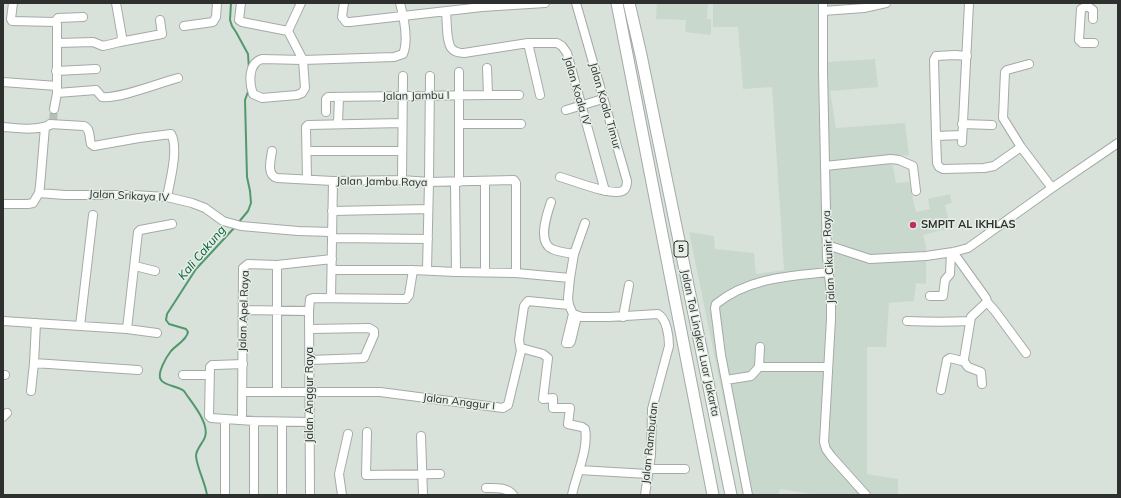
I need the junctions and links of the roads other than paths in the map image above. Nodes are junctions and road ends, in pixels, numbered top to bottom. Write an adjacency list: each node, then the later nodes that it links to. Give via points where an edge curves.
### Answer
1 (13, 3): 22 (street, via 12,21)
2 (116, 3): 25 (street, via 122,37)
3 (217, 3): 23 (street, via 213,22)
4 (241, 3): 24 (street, via 239,17 242,22)
5 (301, 3): 24 (street)
6 (344, 3): 18 (street, via 342,17 346,22)
7 (400, 3): 18 (street)
8 (545, 3): 15 (street)
9 (576, 3): 48 (street, Jalan Koala Timur)
10 (617, 3): 163 (highway, Jalan Tol Lingkar Luar Jakarta / 5)
11 (629, 3): 164 (highway, Jalan Tol Lingkar Luar Jakarta / 5)
12 (886, 3): 16 (street, via 864,8)
13 (969, 3): 29 (street)
14 (1087, 4): 20 (street, via 1093,10); 28 (street, via 1081,9 1078,38 1081,42)
15 (481, 5): 17 (street)
16 (823, 7): 67 (street, Jalan Cikunir Raya)
17 (446, 11): 18 (street); 27 (street, Jalan Koala IV, via 448,42 450,48 456,52)
18 (403, 16): 30 (street, via 403,54 394,57)
19 (83, 17): 22 (street, via 58,18)
20 (1093, 19)
21 (160, 20): 25 (street, via 162,34)
22 (55, 22): 26 (street)
23 (184, 26)
24 (288, 31): 30 (street)
25 (120, 42): 26 (street, via 103,46 93,42)
26 (58, 43): 34 (street)
27 (528, 43): 42 (street); 49 (street, Jalan Koala IV, via 557,43 562,46 567,53)
28 (1094, 43)
29 (967, 56): 58 (street); 61 (street, via 941,55 935,58)
30 (303, 60): 30 (street, via 257,60 252,65 253,94 262,98 302,93 305,88)
31 (1029, 64): 63 (street, via 1007,70 1005,74 1003,118)
32 (487, 68): 41 (street)
33 (96, 69): 34 (street)
34 (56, 70): 40 (street)
35 (459, 72): 43 (street)
36 (402, 76): 45 (street)
37 (430, 76): 46 (street)
38 (178, 78): 40 (street, via 108,97 102,97 96,90)
39 (3, 82): 40 (street)
40 (57, 90): 50 (street)
41 (488, 95): 43 (street, Jalan Jambu I); 44 (street, Jalan Jambu I)
42 (540, 95)
43 (459, 96): 46 (street, Jalan Jambu I); 56 (street)
44 (519, 96)
45 (403, 97): 46 (street, Jalan Jambu I); 47 (street, Jalan Jambu I); 54 (street)
46 (430, 97): 73 (street)
47 (339, 98): 52 (street, Jalan Jambu I, via 326,99); 53 (street)
48 (603, 99): 49 (street); 76 (street, Jalan Koala Timur, via 627,181 624,190)
49 (581, 106): 51 (street); 76 (street, Jalan Koala IV)
50 (54, 109)
51 (566, 110)
52 (326, 112)
53 (338, 123): 54 (street); 65 (street, via 308,125)
54 (402, 123): 66 (street)
55 (50, 124): 60 (street, via 30,129); 78 (street); 79 (street, via 88,127 90,142 94,146 171,134 173,158)
56 (460, 124): 57 (street); 74 (street)
57 (521, 124)
58 (962, 124): 59 (street); 61 (street, via 962,139)
59 (992, 125)
60 (3, 127)
61 (936, 136): 63 (street, via 937,163 943,169 994,166)
62 (1118, 143): 75 (street)
63 (1021, 147): 75 (street)
64 (272, 151): 69 (street, Jalan Jambu Raya, via 270,169 273,177)
65 (308, 151): 66 (street); 69 (street)
66 (402, 152): 70 (street)
67 (825, 166): 77 (street, via 899,160 913,166); 89 (street, Jalan Cikunir Raya)
68 (560, 177): 76 (street)
69 (307, 179): 71 (street, Jalan Jambu Raya)
70 (402, 180): 71 (street, Jalan Jambu Raya); 73 (street, Jalan Jambu Raya)
71 (333, 181): 83 (street)
72 (485, 181): 74 (street, Jalan Jambu Raya); 100 (street); 102 (street, Jalan Jambu Raya, via 514,180 516,183)
73 (429, 182): 74 (street, Jalan Jambu Raya); 82 (street)
74 (457, 182): 99 (street)
75 (1052, 188): 90 (street, via 968,248)
76 (605, 191)
77 (916, 191)
78 (38, 193): 79 (street, Jalan Srikaya IV); 81 (street, via 33,203)
79 (167, 197): 87 (street, Jalan Srikaya IV, via 199,206 230,223 241,226)
80 (551, 202): 91 (street, via 545,221 546,243 551,249)
81 (3, 204)
82 (428, 209): 83 (street); 88 (street)
83 (332, 211): 87 (street)
84 (93, 215): 117 (street)
85 (586, 223): 91 (street)
86 (172, 224): 94 (street, via 140,230 137,235)
87 (332, 235): 88 (street, Jalan Srikaya IV); 92 (street)
88 (428, 238): 97 (street)
89 (827, 244): 90 (street, via 870,258 926,256); 101 (street, Jalan Cikunir Raya)
90 (952, 252): 105 (street, via 950,274 945,280 943,296); 107 (street)
91 (574, 254): 103 (street)
92 (332, 259): 93 (street, Jalan Apel Raya); 95 (street)
93 (277, 265): 109 (street, Jalan Apel Raya, via 248,264 244,268); 110 (street)
94 (135, 266): 98 (street); 118 (street)
95 (332, 270): 96 (street); 106 (street)
96 (413, 270): 97 (street); 106 (street, via 406,299)
97 (427, 270): 99 (street)
98 (155, 271)
99 (456, 272): 100 (street)
100 (485, 272): 102 (street)
101 (828, 272): 129 (street, Jalan Cikunir Raya, via 831,293); 133 (street, via 753,283 716,304)
102 (516, 273): 103 (street)
103 (570, 278): 108 (street)
104 (629, 285): 112 (street)
105 (930, 296)
106 (331, 298): 111 (street, Jalan Anggur Raya, via 310,299)
107 (987, 302): 115 (street, via 975,312); 123 (street)
108 (568, 305): 112 (street, via 575,315); 122 (street, Jalan Anggur I, via 528,301 524,306 520,326 518,340)
109 (243, 310): 110 (street); 127 (street, Jalan Apel Raya)
110 (277, 310): 111 (street); 138 (street)
111 (309, 311): 119 (street, Jalan Anggur Raya)
112 (623, 317): 150 (street, Jalan Rambutan, via 658,314 664,321 669,343 652,409)
113 (3, 321): 116 (street)
114 (907, 321): 115 (street)
115 (970, 321): 125 (street)
116 (36, 323): 117 (street); 126 (street)
117 (80, 326): 118 (street)
118 (127, 329): 120 (street)
119 (310, 329): 124 (street, Jalan Anggur Raya); 124 (street, via 369,328 374,331 364,358)
120 (157, 332)
121 (760, 347): 128 (street)
122 (521, 348): 139 (street, Jalan Anggur I, via 508,405 504,408 380,392); 149 (street, via 543,354 548,358 543,399 553,398 553,408 570,408 568,424 585,429 585,445)
123 (1026, 352)
124 (310, 360): 139 (street, Jalan Anggur Raya)
125 (963, 360): 134 (street, via 968,367 981,372); 135 (street, via 947,360)
126 (34, 363): 130 (street); 136 (street)
127 (243, 364): 131 (street, via 212,365); 137 (street, Jalan Apel Raya)
128 (759, 367): 129 (street); 133 (street, via 751,376)
129 (828, 367): 166 (street, Jalan Cikunir Raya, via 824,442 826,449)
130 (138, 370)
131 (209, 374): 132 (street); 140 (street, via 209,415 211,418)
132 (184, 375)
133 (726, 380): 165 (street)
134 (982, 384)
135 (941, 390)
136 (31, 391)
137 (243, 392): 138 (street, Jalan Anggur I); 141 (street, Jalan Apel Raya)
138 (277, 392): 139 (street, Jalan Anggur I)
139 (310, 392): 144 (street, Jalan Anggur Raya)
140 (225, 419): 141 (street); 154 (street)
141 (242, 420): 142 (street)
142 (254, 421): 143 (street); 155 (street)
143 (282, 422): 144 (street); 156 (street)
144 (310, 422): 157 (street, Jalan Anggur Raya)
145 (367, 432): 151 (street, via 366,475)
146 (348, 434): 158 (street, via 339,474)
147 (421, 436): 151 (street)
148 (684, 469): 150 (street)
149 (579, 470): 150 (street); 161 (street)
150 (649, 471): 162 (street, Jalan Rambutan)
151 (423, 473): 152 (street); 159 (street)
152 (440, 474)
153 (486, 488): 160 (street, via 504,488)
154 (225, 495)
155 (254, 495)
156 (282, 495)
157 (310, 495)
158 (342, 495)
159 (423, 495)
160 (513, 495)
161 (572, 495)
162 (645, 495)
163 (713, 495)
164 (731, 495)
165 (748, 495)
166 (866, 495)

